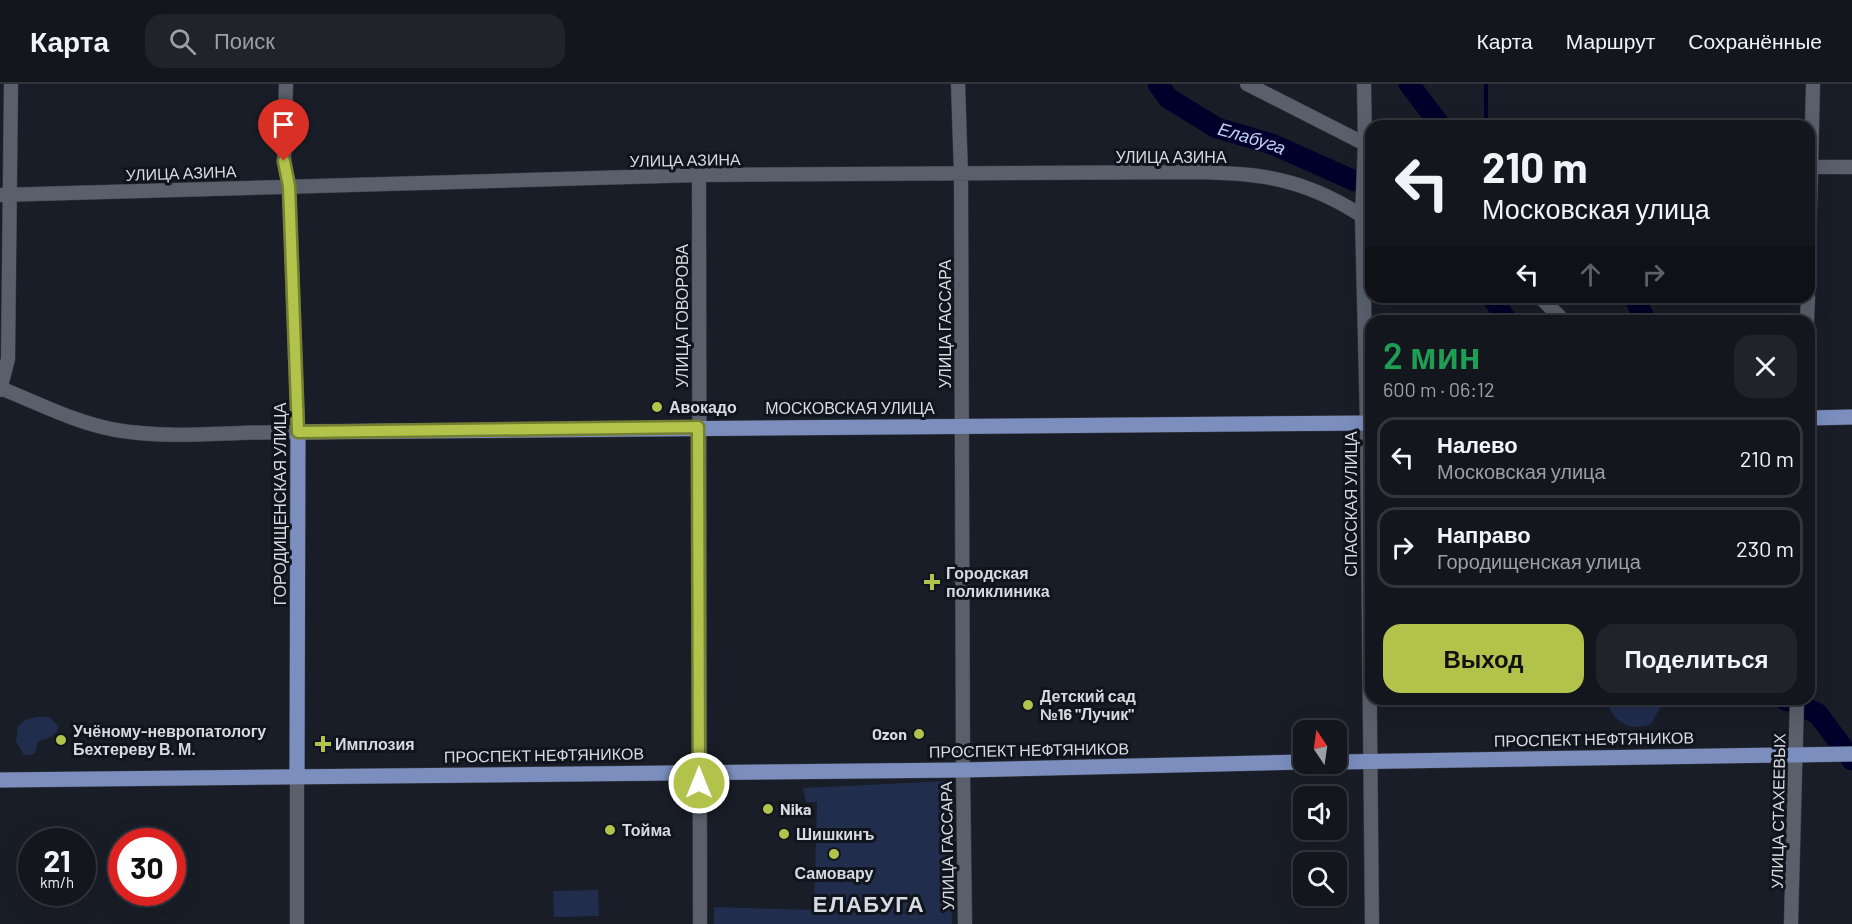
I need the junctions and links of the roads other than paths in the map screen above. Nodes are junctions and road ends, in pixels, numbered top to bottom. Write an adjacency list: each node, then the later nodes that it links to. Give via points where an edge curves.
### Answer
1 (11, 84): 16 (street)
2 (286, 84): 15 (street, ГОРОДИЩЕНСКАЯ УЛИЦА, via 284,161)
3 (958, 84): 12 (street, УЛИЦА ГАССАРА)
4 (1247, 84): 9 (street)
5 (1364, 84): 7 (street, СПАССКАЯ УЛИЦА)
6 (1813, 84): 8 (street)
7 (1366, 120)
8 (1812, 120)
9 (1365, 143)
10 (1815, 167): 11 (street)
11 (1852, 167)
12 (961, 174): 13 (street, УЛИЦА АЗИНА); 17 (street, УЛИЦА АЗИНА, via 1202,172 1258,176 1334,198); 25 (street, УЛИЦА ГАССАРА)
13 (699, 175): 15 (street, УЛИЦА АЗИНА); 26 (street, УЛИЦА ГОВОРОВА)
14 (1365, 180): 17 (street, СПАССКАЯ УЛИЦА)
15 (289, 186): 16 (street, УЛИЦА АЗИНА); 27 (street, ГОРОДИЩЕНСКАЯ УЛИЦА)
16 (6, 195): 21 (street, via 8,359)
17 (1362, 216): 19 (street, СПАССКАЯ УЛИЦА)
18 (1546, 303): 20 (street)
19 (1365, 315)
20 (1558, 315)
21 (0, 389): 27 (street, МОСКОВСКАЯ УЛИЦА, via 78,419 147,434)
22 (1852, 417): 23 (main road)
23 (1815, 418)
24 (1365, 423): 25 (main road, МОСКОВСКАЯ УЛИЦА)
25 (961, 425): 26 (main road, МОСКОВСКАЯ УЛИЦА); 35 (street, УЛИЦА ГАССАРА)
26 (698, 427): 27 (main road, МОСКОВСКАЯ УЛИЦА); 36 (street, УЛИЦА ГОВОРОВА)
27 (298, 432): 37 (main road, ГОРОДИЩЕНСКАЯ УЛИЦА)
28 (1370, 705): 32 (street, СПАССКАЯ УЛИЦА)
29 (1797, 705): 30 (street, УЛИЦА СТАХЕЕВЫХ)
30 (1795, 754): 31 (main road, ПРОСПЕКТ НЕФТЯНИКОВ); 32 (main road, ПРОСПЕКТ НЕФТЯНИКОВ); 43 (street, УЛИЦА СТАХЕЕВЫХ)
31 (1852, 754)
32 (1370, 761): 34 (main road, ПРОСПЕКТ НЕФТЯНИКОВ); 42 (street, СПАССКАЯ УЛИЦА)
33 (1293, 762): 35 (main road, ПРОСПЕКТ НЕФТЯНИКОВ)
34 (1347, 762)
35 (963, 770): 36 (main road, ПРОСПЕКТ НЕФТЯНИКОВ); 41 (street, УЛИЦА ГАССАРА)
36 (699, 771): 37 (main road, ПРОСПЕКТ НЕФТЯНИКОВ); 40 (street, УЛИЦА ГОВОРОВА)
37 (297, 776): 38 (main road, ПРОСПЕКТ НЕФТЯНИКОВ); 39 (street, ГОРОДИЩЕНСКАЯ УЛИЦА)
38 (0, 780)
39 (297, 924)
40 (700, 924)
41 (965, 924)
42 (1372, 924)
43 (1791, 924)

